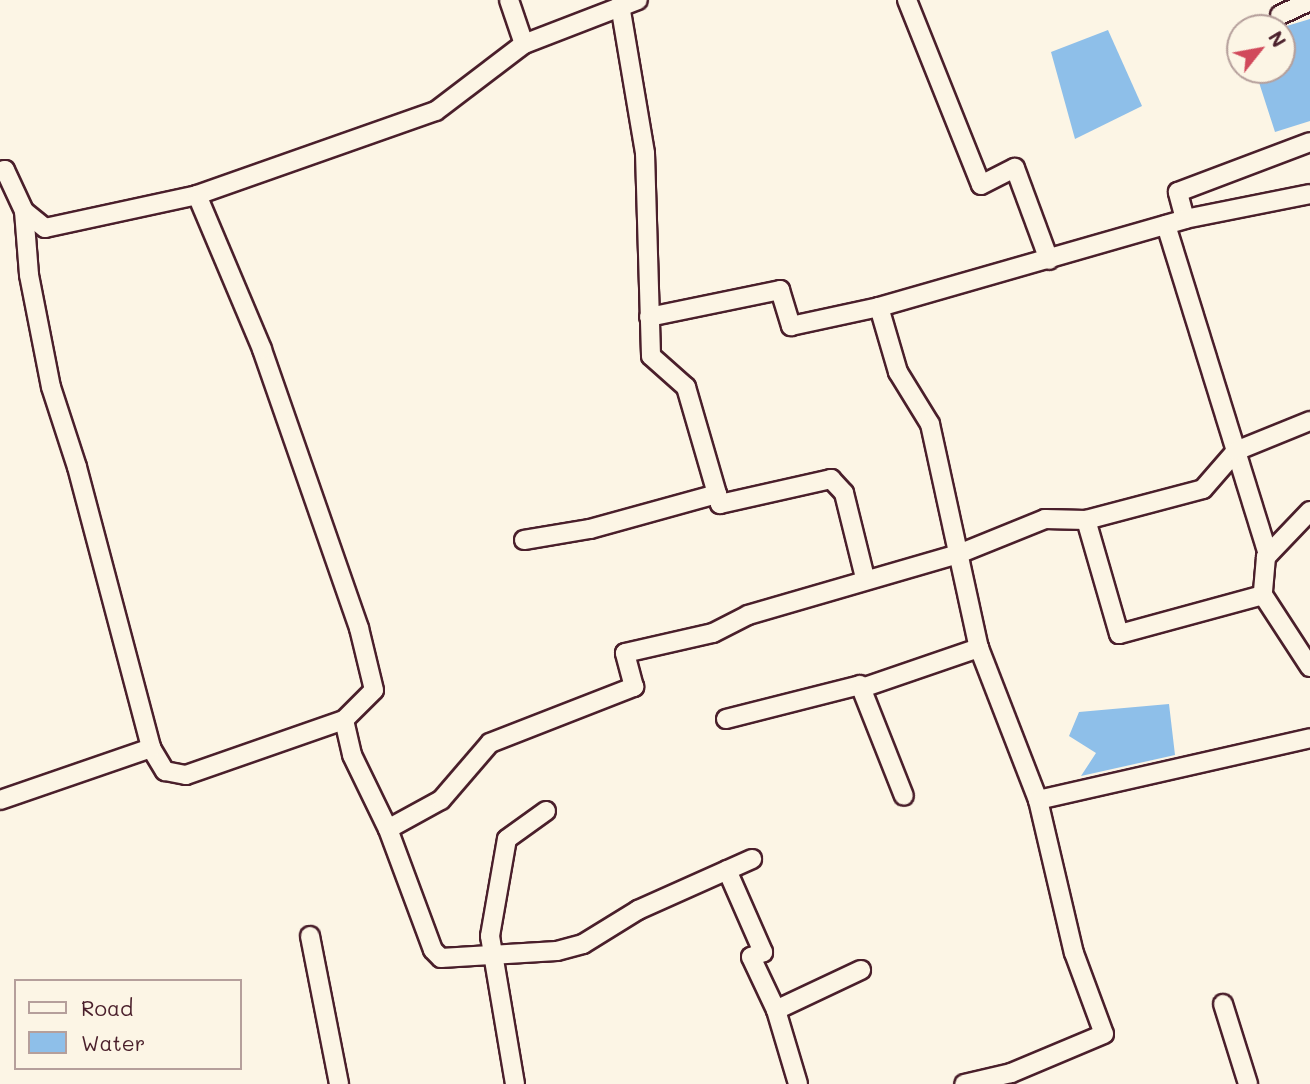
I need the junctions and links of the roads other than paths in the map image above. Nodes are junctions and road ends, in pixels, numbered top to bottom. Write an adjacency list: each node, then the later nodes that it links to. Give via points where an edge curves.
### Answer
1 (509, 0): 6 (street)
2 (907, 0): 14 (street, via 981,185 1015,168)
3 (1310, 1): 5 (street)
4 (626, 4): 6 (street); 16 (street, via 645,153)
5 (1282, 14)
6 (524, 44): 10 (street, via 436,111)
7 (1310, 142): 12 (street, via 1178,192)
8 (2, 164): 11 (street)
9 (1310, 194): 12 (street)
10 (197, 195): 11 (street, via 45,228); 31 (street, via 262,349 359,628 374,690)
11 (24, 211): 33 (street, via 29,275 51,387 77,467)
12 (1185, 219): 13 (street)
13 (1166, 225): 14 (street); 18 (street)
14 (1049, 260): 15 (street)
15 (879, 307): 16 (street, via 791,326 780,290); 23 (street, via 898,372 930,424)
16 (649, 317): 19 (street, via 651,356 686,387)
17 (1310, 421): 18 (street)
18 (1236, 452): 21 (street, via 1203,489); 24 (street)
19 (718, 494): 22 (street, via 590,529); 25 (street, via 720,504 831,479 838,482)
20 (1310, 511): 24 (street)
21 (1086, 520): 23 (street, via 1045,519); 26 (street, via 1119,634)
22 (524, 541)
23 (961, 553): 25 (street); 27 (street)
24 (1268, 555): 26 (street)
25 (865, 578): 38 (street, via 814,599 748,615 713,633 625,653 634,687 491,743 441,800)
26 (1264, 596): 28 (street)
27 (979, 648): 29 (street); 36 (street)
28 (1310, 667)
29 (862, 688): 30 (street, via 848,686); 34 (street)
30 (726, 719)
31 (344, 720): 33 (street, via 186,775 165,771); 38 (street, via 352,754)
32 (1310, 738): 36 (street)
33 (151, 748): 35 (street)
34 (904, 796)
35 (0, 800)
36 (1038, 800): 46 (street, via 1074,953 1104,1034)
37 (546, 811): 42 (street, via 507,839 491,936)
38 (388, 830): 42 (street, via 433,950 441,958)
39 (751, 859): 40 (street)
40 (727, 870): 42 (street, via 638,910 583,944 556,951); 45 (street, via 763,953 751,957)
41 (310, 936): 47 (street)
42 (493, 955): 48 (street)
43 (861, 970): 45 (street)
44 (1223, 1004): 51 (street)
45 (776, 1010): 49 (street)
46 (1012, 1079): 50 (street)
47 (339, 1084)
48 (515, 1084)
49 (798, 1084)
50 (964, 1084)
51 (1248, 1084)

